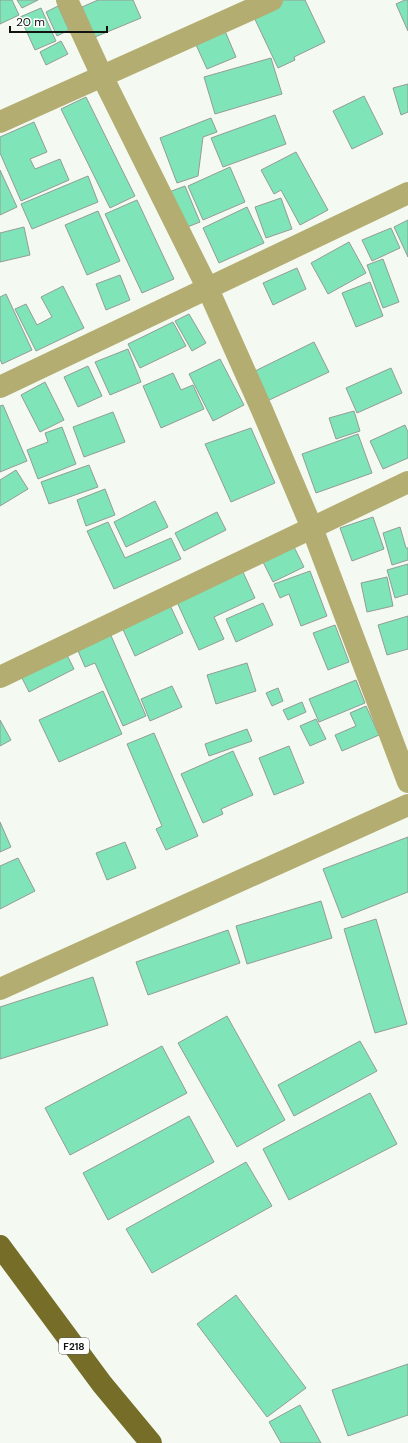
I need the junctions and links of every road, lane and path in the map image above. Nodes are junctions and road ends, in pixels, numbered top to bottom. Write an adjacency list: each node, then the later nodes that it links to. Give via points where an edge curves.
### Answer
1 (67, 0): 3 (street)
2 (272, 0): 3 (street)
3 (102, 76): 4 (street); 6 (street)
4 (0, 122)
5 (408, 193): 6 (street)
6 (208, 289): 7 (street); 9 (street)
7 (0, 387)
8 (408, 482): 9 (street)
9 (312, 528): 10 (street); 11 (street)
10 (0, 677)
11 (408, 782)
12 (408, 805): 13 (street)
13 (0, 989)
14 (0, 1246): 15 (main road, F218, via 102,1384)
15 (151, 1443)

